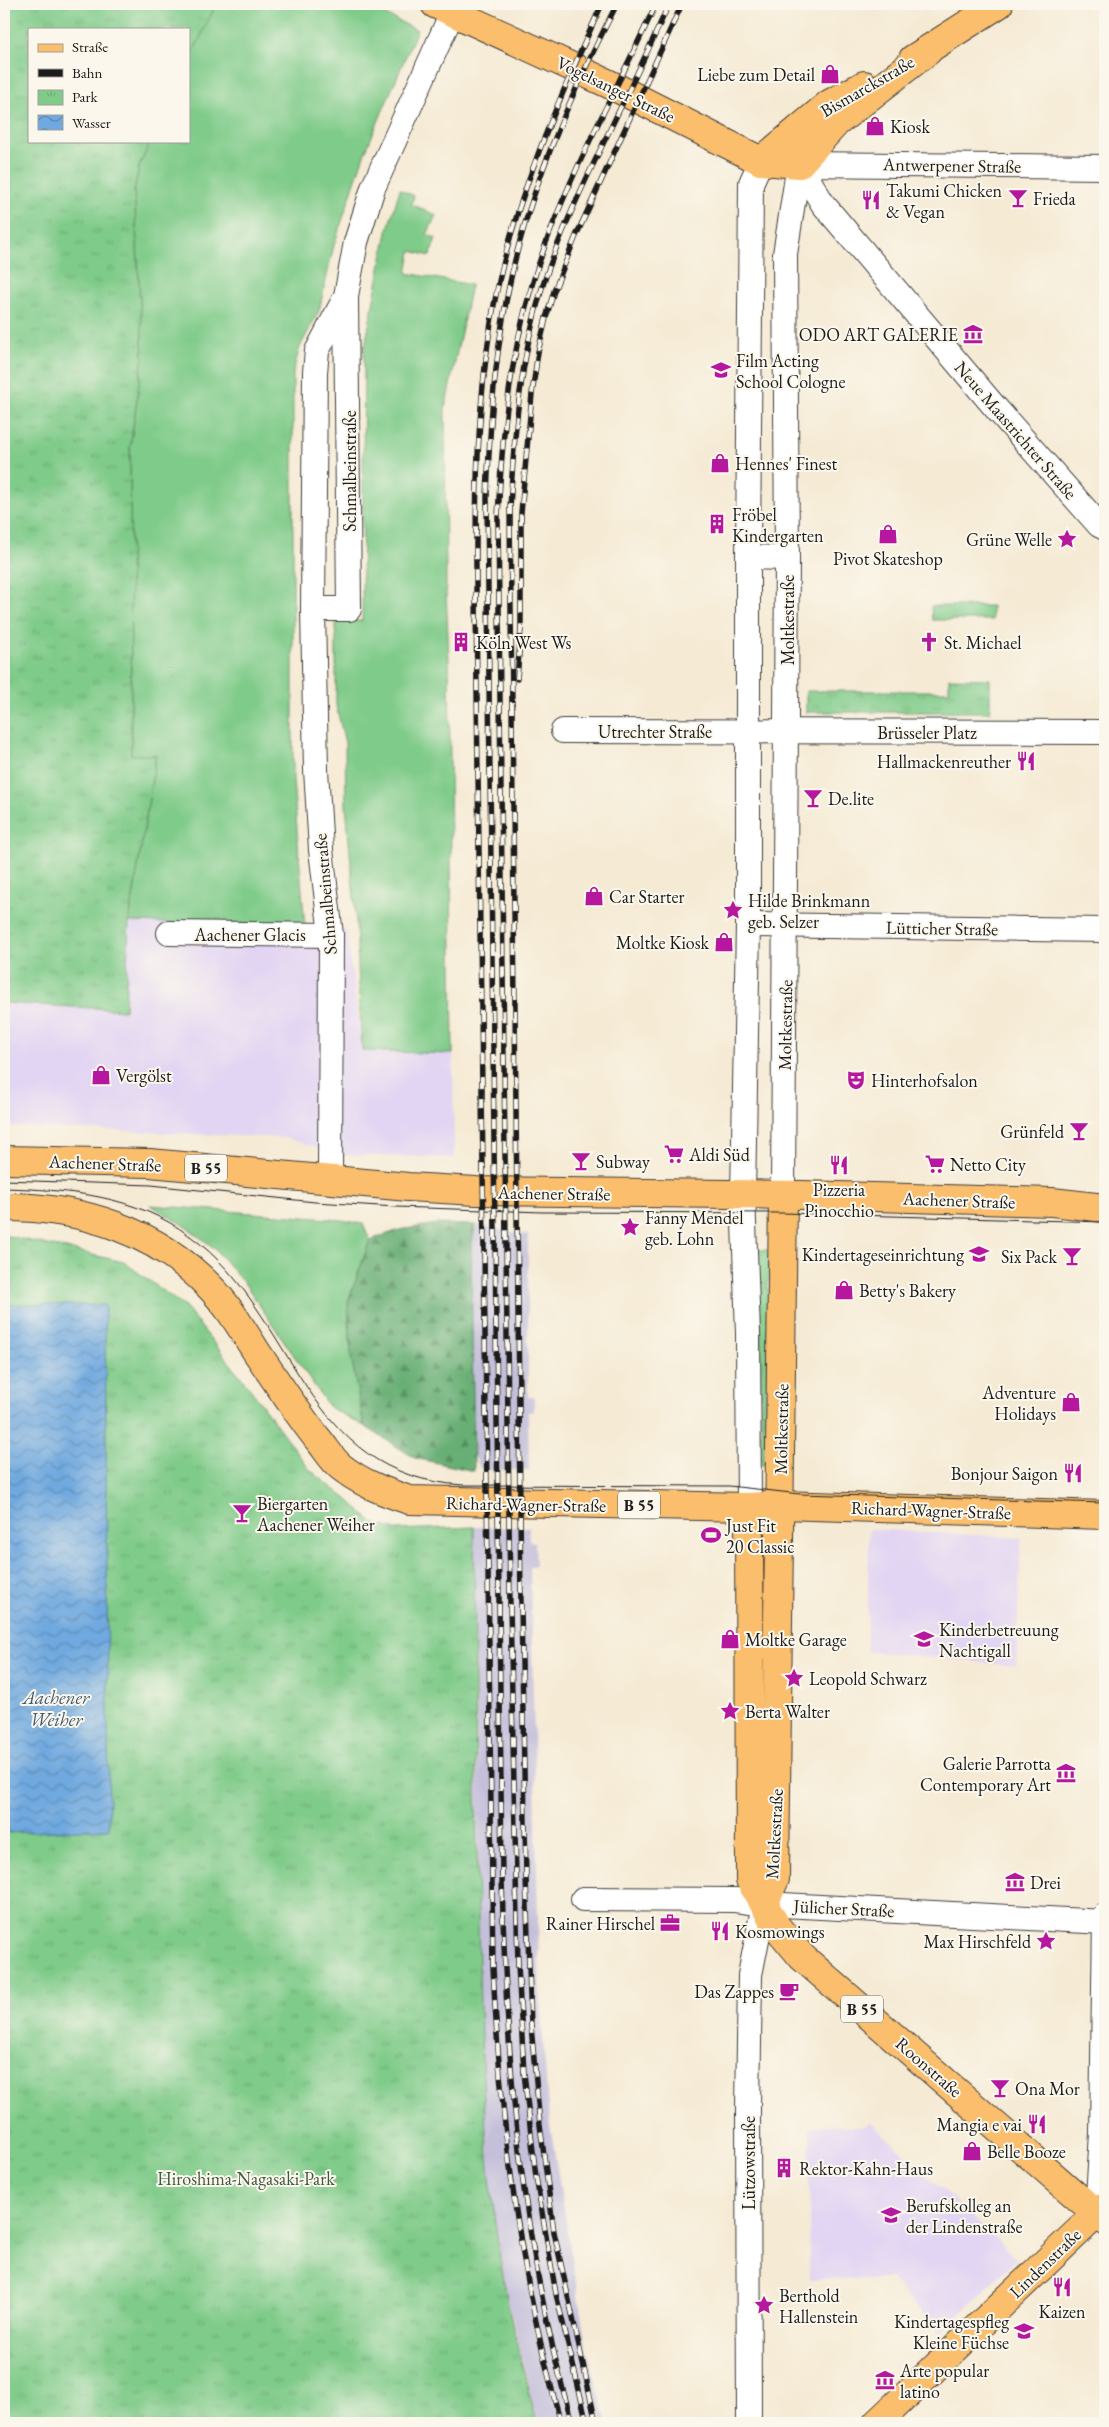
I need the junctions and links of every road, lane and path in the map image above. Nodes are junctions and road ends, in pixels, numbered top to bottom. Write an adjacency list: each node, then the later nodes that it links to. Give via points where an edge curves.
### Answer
1 (999, 4): 3 (main road, Bismarckstraße)
2 (448, 7): 4 (main road, Vogelsanger Straße); 7 (street, Schmalbeinstraße, via 373,188 356,242)
3 (928, 51): 4 (main road, Bismarckstraße, via 829,104); 5 (main road, Bismarckstraße, via 836,123)
4 (761, 161): 5 (main road, Vogelsanger Straße); 9 (street, Moltkestraße, via 751,183)
5 (799, 164): 6 (street, Antwerpener Straße); 8 (street, Neue Maastrichter Straße, via 823,204 994,406); 10 (street, Moltkestraße, via 785,254)
6 (1105, 167)
7 (346, 296): 11 (street, Schmalbeinstraße, via 317,351 314,372); 11 (street, Schmalbeinstraße, via 350,609)
8 (1105, 528)
9 (748, 557): 10 (street); 13 (street, Moltkestraße)
10 (787, 558): 14 (street, Moltkestraße)
11 (313, 609): 20 (street, Schmalbeinstraße, via 316,770)
12 (563, 731): 13 (street, Utrechter Straße)
13 (748, 731): 14 (street, Brüsseler Platz); 16 (street, Moltkestraße)
14 (787, 732): 15 (street, Brüsseler Platz); 17 (street, Moltkestraße)
15 (1105, 732)
16 (748, 925): 17 (street, Lütticher Straße); 23 (street, Moltkestraße)
17 (786, 925): 18 (street, Lütticher Straße); 24 (street, Moltkestraße)
18 (1105, 930)
19 (169, 933): 20 (street, Aachener Glacis)
20 (331, 935): 22 (street, Schmalbeinstraße)
21 (4, 1160): 22 (main road, Aachener Straße / B 55, via 150,1162)
22 (330, 1180): 23 (main road, Aachener Straße / B 55, via 496,1192)
23 (743, 1195): 24 (main road, Aachener Straße / B 55); 28 (street, Moltkestraße, via 748,1314)
24 (783, 1195): 26 (main road, Aachener Straße, via 1052,1202); 27 (main road, Moltkestraße)
25 (4, 1206): 28 (main road, Richard-Wagner-Straße / B 55, via 68,1212 121,1226 172,1254 210,1287 242,1328 290,1404 340,1466 372,1487 409,1500 436,1502)
26 (1105, 1208)
27 (780, 1505): 28 (main road, Richard-Wagner-Straße); 29 (main road, Richard-Wagner-Straße); 31 (main road, Moltkestraße, via 775,1879)
28 (749, 1507): 31 (main road, Moltkestraße / B 55, via 750,1880)
29 (1105, 1515)
30 (583, 1899): 31 (street, Jülicher Straße, via 735,1900)
31 (764, 1904): 33 (street, Jülicher Straße); 35 (main road, Roonstraße / B 55, via 777,1927 802,1957); 36 (street, Lützowstraße, via 750,1975)
32 (1105, 1915): 33 (street)
33 (1105, 1922): 34 (street)
34 (1104, 2135): 35 (street)
35 (1103, 2213): 37 (main road, Lindenstraße)
36 (749, 2423)
37 (877, 2423)

